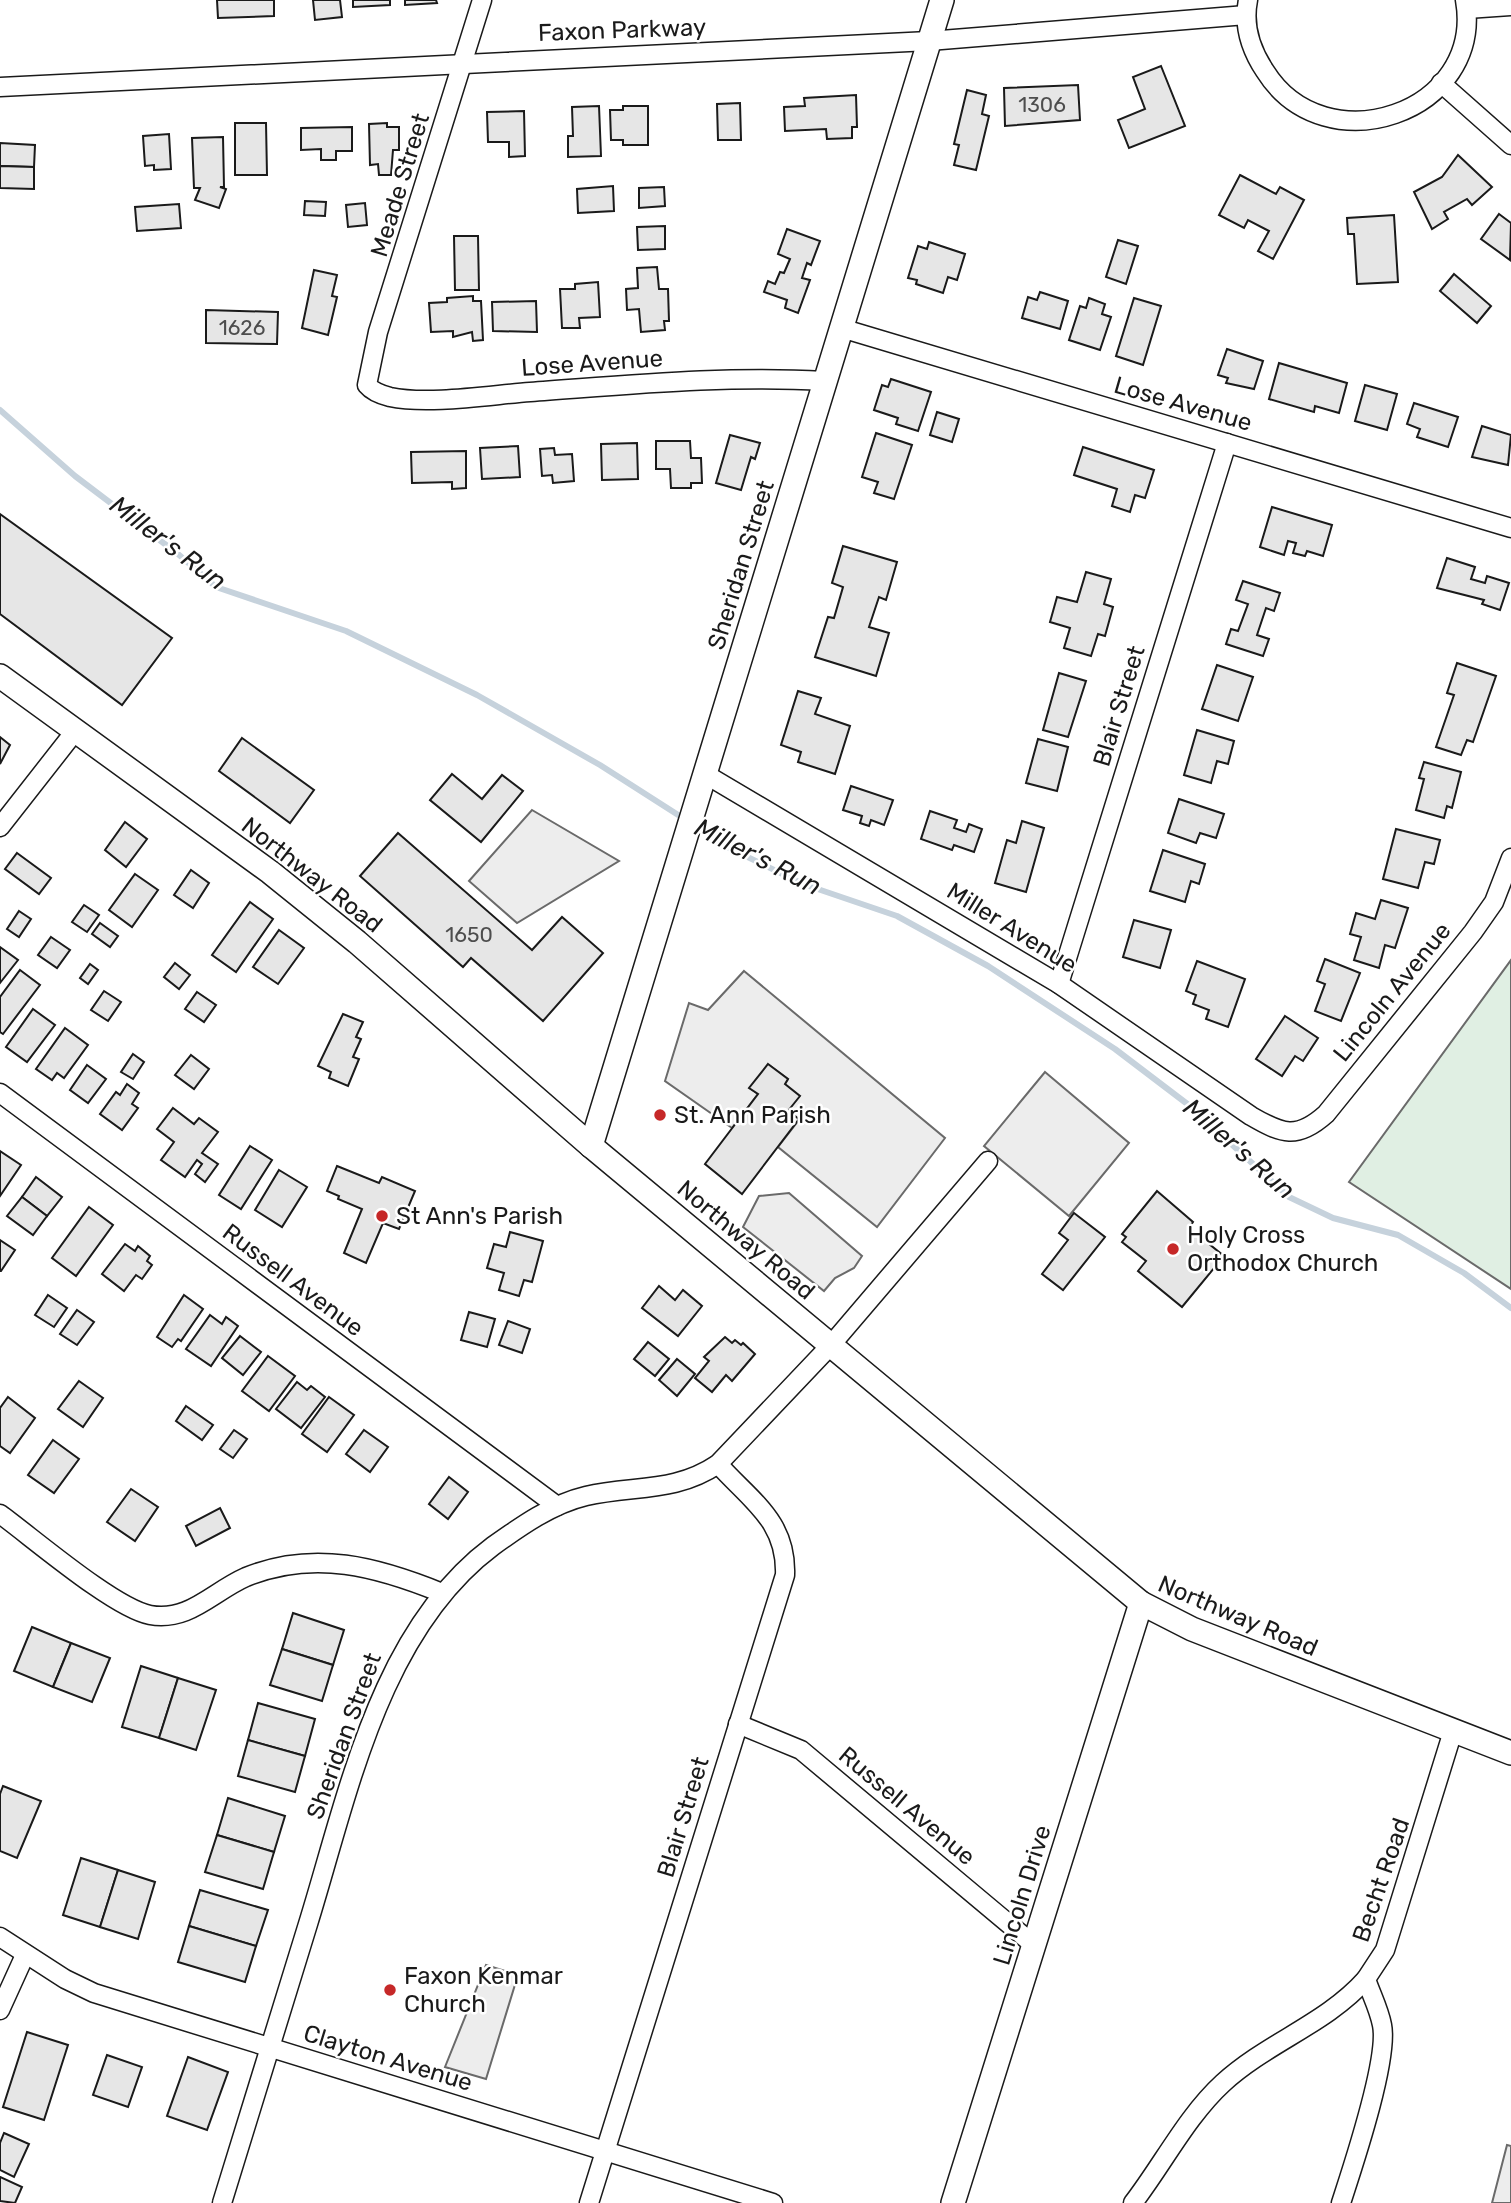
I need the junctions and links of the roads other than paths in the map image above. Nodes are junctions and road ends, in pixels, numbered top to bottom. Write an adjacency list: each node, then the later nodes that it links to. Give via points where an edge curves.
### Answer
1 (482, 0): 7 (street, Meade Street)
2 (942, 0): 6 (street, Sheridan Street)
3 (1466, 5): 4 (street); 8 (street, via 1463,41)
4 (1511, 6)
5 (1247, 8): 6 (street, Faxon Parkway); 8 (street, via 1256,58 1270,80 1282,94 1320,116 1364,122 1390,117 1406,111)
6 (929, 41): 7 (street, Faxon Parkway); 11 (street, Sheridan Street)
7 (464, 61): 9 (street, Faxon Parkway); 13 (street, Meade Street, via 378,332)
8 (1441, 83): 10 (street)
9 (0, 86)
10 (1511, 145)
11 (841, 328): 12 (street, Sheridan Street); 14 (street, Lose Avenue)
12 (824, 381): 13 (street, Lose Avenue, via 712,379 445,398 391,397); 18 (street, Sheridan Street)
13 (367, 385)
14 (1227, 443): 15 (street, Lose Avenue); 21 (street, Blair Street)
15 (1511, 528)
16 (0, 676): 17 (street, Northway Road)
17 (76, 730): 19 (street); 24 (street, Northway Road, via 357,942)
18 (705, 774): 21 (street, Miller Avenue); 24 (street, Sheridan Street)
19 (0, 827)
20 (1511, 858): 23 (street, Lincoln Avenue, via 1494,902 1473,932 1326,1114 1302,1130)
21 (1059, 984): 23 (street, Miller Avenue, via 1251,1116)
22 (0, 1093): 28 (street, Russell Avenue)
23 (1287, 1132)
24 (591, 1146): 26 (street, Northway Road)
25 (988, 1161): 26 (street, Sheridan Street)
26 (831, 1345): 27 (street, Sheridan Street); 31 (street, Northway Road)
27 (718, 1464): 28 (street, Sheridan Street, via 680,1484 585,1496); 32 (street, Blair Street, via 778,1528 786,1555 782,1584)
28 (557, 1506): 30 (street, Sheridan Street, via 492,1547)
29 (0, 1514): 30 (street, via 111,1596 149,1615 182,1615 248,1577 309,1563 371,1568)
30 (442, 1593): 40 (street, Sheridan Street, via 393,1671 360,1757)
31 (1141, 1603): 33 (street, Northway Road, via 1192,1629); 36 (street, Lincoln Drive)
32 (738, 1724): 36 (street, Russell Avenue, via 801,1750); 41 (street, Blair Street)
33 (1453, 1731): 34 (street, Northway Road); 38 (street, Becht Road, via 1385,1950)
34 (1511, 1753)
35 (0, 1937): 37 (street, Clayton Avenue)
36 (1034, 1945): 45 (street, Lincoln Drive)
37 (25, 1955): 39 (street); 40 (street, Clayton Avenue, via 94,1993)
38 (1366, 1979): 46 (street, via 1333,2011 1277,2042 1223,2082); 47 (street, Becht Road, via 1383,2042)
39 (0, 2010)
40 (270, 2048): 41 (street, Clayton Avenue); 42 (street, Sheridan Street)
41 (604, 2152): 43 (street, Blair Street); 44 (street, Clayton Avenue)
42 (222, 2203)
43 (589, 2203)
44 (773, 2203)
45 (953, 2203)
46 (1133, 2203)
47 (1341, 2203)

